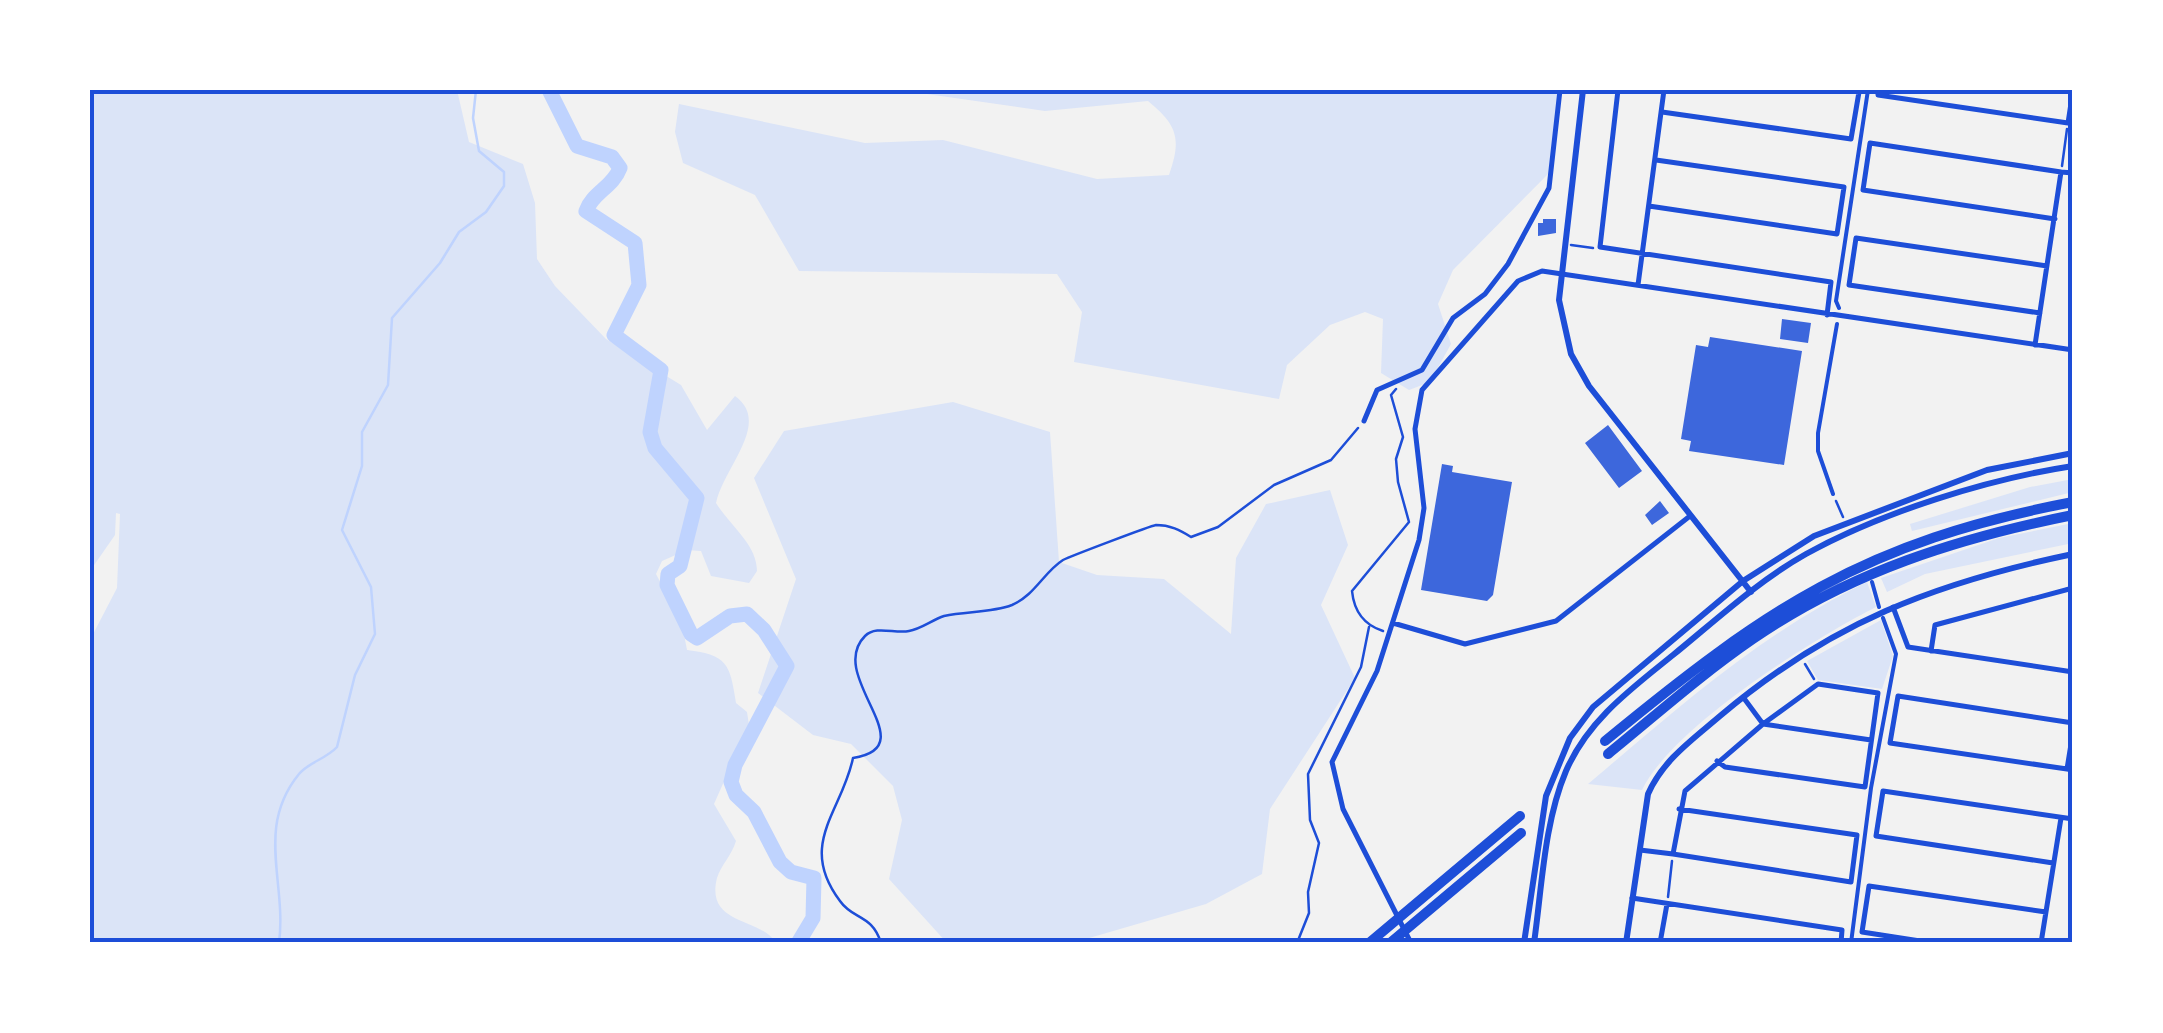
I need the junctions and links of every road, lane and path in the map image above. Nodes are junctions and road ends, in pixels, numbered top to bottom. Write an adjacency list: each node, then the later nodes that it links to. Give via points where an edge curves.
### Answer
1 (1560, 90): 26 (street, via 1543,204 1486,294 1454,318)
2 (1583, 90): 16 (street)
3 (1618, 90): 17 (street)
4 (1664, 90): 9 (street)
5 (1845, 90): 9 (street, via 1858,92 1851,139)
6 (1868, 90): 22 (street)
7 (1878, 90): 10 (street)
8 (2072, 90): 10 (street)
9 (1662, 112): 11 (street)
10 (2070, 123): 12 (path)
11 (1656, 160): 14 (street); 14 (street, via 1844,187 1838,234)
12 (2061, 172): 13 (street); 15 (street); 15 (street, via 1870,143 1863,190)
13 (2073, 174)
14 (1649, 206): 18 (street)
15 (2055, 219): 19 (street)
16 (1564, 244): 17 (path); 20 (street)
17 (1600, 247): 18 (street)
18 (1642, 254): 21 (street); 24 (street, via 1830,282)
19 (2048, 266): 23 (street); 23 (street, via 1856,238 1849,285)
20 (1561, 274): 21 (street); 29 (street, via 1542,271 1518,281); 38 (street, via 1559,300 1571,354)
21 (1638, 285): 24 (street)
22 (1839, 308)
23 (2040, 313): 27 (street)
24 (1827, 315): 27 (street)
25 (1837, 324): 34 (street, via 1818,433)
26 (1440, 344): 29 (street); 30 (street, via 1422,370)
27 (2035, 345): 28 (street)
28 (2073, 350)
29 (1449, 356): 47 (street, via 1416,408 1424,508)
30 (1405, 379): 31 (street, via 1377,390); 48 (path, via 1391,395 1401,426 1398,482 1410,522 1352,591)
31 (1364, 422): 74 (path, via 1331,460 1274,484 1218,526 1192,537 1153,525 1062,561 1011,605 942,617 910,631 873,630 862,638 854,653 856,679 884,732 869,756 853,758 846,793 827,815 822,859 842,906 867,918)
32 (2073, 453): 40 (street, via 1987,470 1852,519)
33 (2073, 466): 43 (street, via 1998,482 1878,522 1805,554)
34 (1833, 494): 36 (path)
35 (2073, 502): 59 (highway, via 1944,532 1841,572 1744,630)
36 (1840, 510)
37 (2073, 514): 60 (highway, via 1947,544 1844,586 1752,639)
38 (1690, 516): 40 (street); 47 (street, via 1556,622 1465,644)
39 (2073, 554): 44 (street, via 1983,573)
40 (1743, 581): 43 (street); 79 (street, via 1593,707 1570,738 1546,796)
41 (1872, 582): 45 (street)
42 (2073, 588): 50 (street, via 1935,625)
43 (1751, 592): 80 (street, via 1620,698 1582,742 1557,798)
44 (1893, 606): 50 (street, via 1908,647); 51 (street)
45 (1879, 608)
46 (1883, 618): 84 (street, via 1896,654)
47 (1393, 623): 49 (street)
48 (1368, 627): 49 (path); 75 (path, via 1361,667 1308,774 1310,820 1319,843 1309,913)
49 (1390, 633): 78 (street, via 1332,762 1335,790)
50 (1931, 651): 52 (street)
51 (1800, 655): 53 (path); 54 (street)
52 (2073, 672)
53 (1818, 684): 56 (street); 58 (street, via 1878,694)
54 (1743, 697): 56 (street); 68 (street, via 1658,773)
55 (2073, 723): 62 (street, via 1898,696 1890,743)
56 (1763, 724): 58 (street); 61 (street)
57 (2073, 732): 62 (street)
58 (1872, 740): 61 (street, via 1865,787)
59 (1605, 741)
60 (1608, 754)
61 (1717, 762): 63 (street, via 1686,791)
62 (2070, 770)
63 (1679, 809): 69 (street); 69 (street, via 1856,835 1851,882)
64 (1520, 816): 76 (highway)
65 (2060, 818): 66 (street); 70 (street); 70 (street, via 1883,791 1876,836)
66 (2073, 819)
67 (1521, 833): 77 (highway)
68 (1640, 850): 69 (street); 71 (street)
69 (1673, 854): 72 (path)
70 (2053, 863): 73 (street)
71 (1632, 898): 72 (street); 81 (street)
72 (1667, 904): 82 (street); 83 (street, via 1842,930)
73 (2046, 912): 85 (street, via 1869,886 1862,932); 86 (street)
74 (881, 943)
75 (1297, 943)
76 (1369, 943)
77 (1390, 943)
78 (1411, 943)
79 (1524, 943)
80 (1534, 943)
81 (1626, 943)
82 (1660, 943)
83 (1841, 943)
84 (1850, 943)
85 (1933, 943)
86 (2041, 943)

